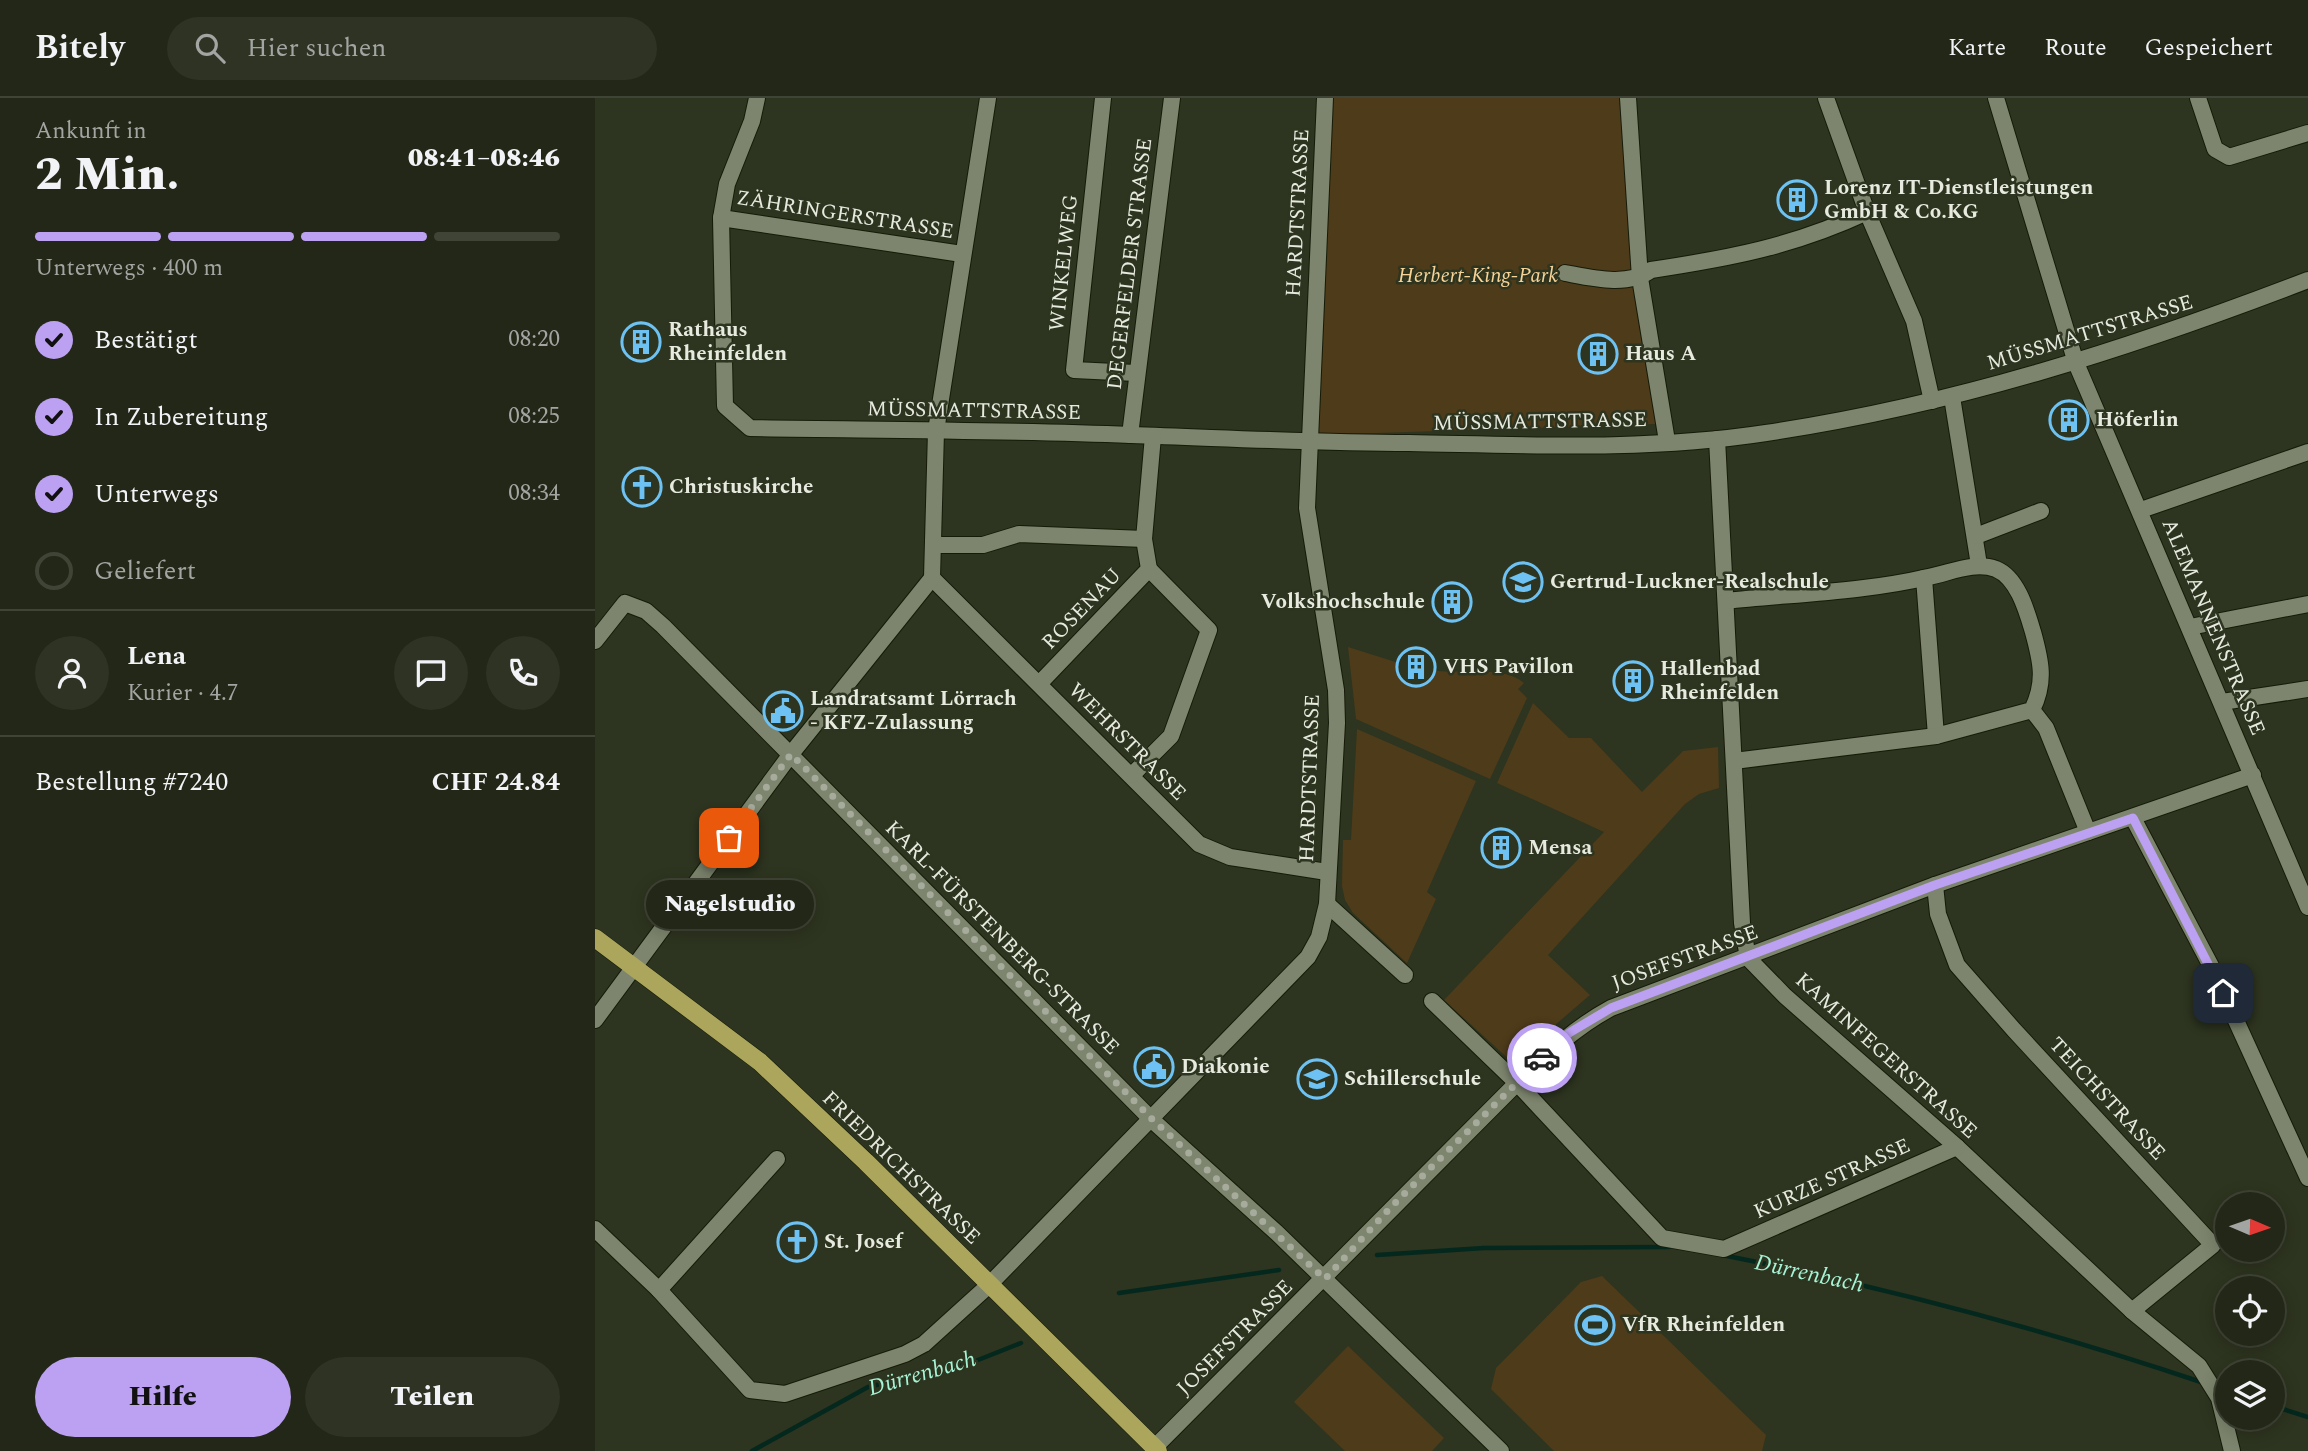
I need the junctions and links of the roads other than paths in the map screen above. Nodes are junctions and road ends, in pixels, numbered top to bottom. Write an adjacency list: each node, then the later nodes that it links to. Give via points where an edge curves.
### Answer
1 (757, 98): 12 (street, via 727,184)
2 (989, 98): 13 (street)
3 (1103, 98): 18 (street, WINKELWEG, via 1074,370)
4 (1172, 98): 18 (street, DEGERFELDER STRASSE)
5 (1325, 98): 26 (street, HARDTSTRASSE)
6 (1628, 98): 15 (street)
7 (1826, 98): 11 (street)
8 (1996, 98): 17 (street, ALEMANNENSTRASSE)
9 (2198, 98): 10 (street, via 2215,149 2229,157)
10 (2308, 133)
11 (1867, 212): 15 (street, via 1813,237 1651,270); 20 (street, via 1914,321)
12 (722, 218): 13 (street, ZÄHRINGERSTRASSE); 21 (street, MÜSSMATTSTRASSE, via 725,406 750,428)
13 (962, 254): 21 (street)
14 (1565, 273): 15 (street, via 1600,279)
15 (1640, 278): 25 (street)
16 (2308, 280): 17 (street, MÜSSMATTSTRASSE)
17 (2076, 363): 19 (street, MÜSSMATTSTRASSE); 28 (street, ALEMANNENSTRASSE)
18 (1136, 373): 22 (street, DEGERFELDER STRASSE)
19 (1952, 397): 20 (street, MÜSSMATTSTRASSE); 30 (street)
20 (1933, 401): 24 (street, MÜSSMATTSTRASSE)
21 (936, 431): 22 (street, MÜSSMATTSTRASSE); 32 (street)
22 (1130, 435): 23 (street, MÜSSMATTSTRASSE)
23 (1153, 436): 26 (street, MÜSSMATTSTRASSE); 31 (street, ROSENAU)
24 (1717, 439): 25 (street, MÜSSMATTSTRASSE); 37 (street)
25 (1667, 441): 26 (street, MÜSSMATTSTRASSE)
26 (1307, 443): 52 (street, HARDTSTRASSE, via 1307,508 1336,691)
27 (2308, 452): 28 (street)
28 (2141, 510): 39 (street, ALEMANNENSTRASSE)
29 (2041, 511): 30 (street)
30 (1976, 536): 33 (street)
31 (1144, 539): 32 (street, via 1019,534 983,545); 34 (street, ROSENAU)
32 (933, 545): 35 (street)
33 (1979, 565): 36 (street); 44 (street, via 1999,570 2026,608 2043,677)
34 (1149, 569): 41 (street, ROSENAU); 48 (street, via 1209,630 1171,736)
35 (932, 578): 41 (street, WEHRSTRASSE); 46 (street)
36 (1924, 578): 37 (street); 45 (street)
37 (1725, 601): 47 (street)
38 (2308, 604): 39 (street)
39 (2190, 627): 43 (street, ALEMANNENSTRASSE)
40 (595, 641): 46 (street, KARL-FÜRSTENBERG-STRASSE, via 625,603 646,611)
41 (1039, 684): 48 (street, WEHRSTRASSE)
42 (2308, 689): 43 (street)
43 (2222, 702): 49 (street, ALEMANNENSTRASSE)
44 (2032, 710): 45 (street); 51 (street, via 2046,728)
45 (1936, 736): 47 (street)
46 (791, 754): 59 (street); 64 (street, KARL-FÜRSTENBERG-STRASSE)
47 (1734, 761): 58 (street, via 1742,923)
48 (1132, 775): 52 (street, WEHRSTRASSE, via 1199,844 1230,858)
49 (2253, 775): 50 (street, JOSEFSTRASSE); 54 (street, ALEMANNENSTRASSE)
50 (2133, 818): 51 (street, JOSEFSTRASSE); 67 (street, via 2212,968)
51 (2088, 832): 53 (street, JOSEFSTRASSE)
52 (1327, 872): 55 (street, HARDTSTRASSE)
53 (1935, 885): 58 (street, JOSEFSTRASSE); 72 (street, TEICHSTRASSE, via 1938,914 1957,965 2213,1245)
54 (2304, 890): 56 (street, ALEMANNENSTRASSE)
55 (1327, 904): 60 (street); 64 (street, HARDTSTRASSE, via 1319,937 1308,957)
56 (2308, 908)
57 (595, 938): 59 (main road, FRIEDRICHSTRASSE)
58 (1748, 958): 63 (street, JOSEFSTRASSE, via 1611,1008 1569,1033); 65 (street, KAMINFEGERSTRASSE)
59 (635, 967): 62 (street); 70 (main road, FRIEDRICHSTRASSE, via 760,1062)
60 (1405, 975)
61 (1432, 1002): 63 (street)
62 (595, 1020)
63 (1517, 1083): 65 (street, KURZE STRASSE, via 1662,1238 1724,1249); 69 (street, JOSEFSTRASSE)
64 (1152, 1119): 69 (street, KARL-FÜRSTENBERG-STRASSE); 70 (street, HARDTSTRASSE)
65 (1957, 1147): 72 (street, KAMINFEGERSTRASSE)
66 (776, 1159): 71 (street)
67 (2308, 1178)
68 (595, 1230): 71 (street, HARDTSTRASSE)
69 (1325, 1279): 73 (street, JOSEFSTRASSE); 74 (street, KARL-FÜRSTENBERG-STRASSE)
70 (988, 1286): 71 (street, HARDTSTRASSE, via 915,1349 785,1394 750,1390); 73 (main road, FRIEDRICHSTRASSE)
71 (659, 1290)
72 (2132, 1311): 75 (street, KAMINFEGERSTRASSE, via 2199,1366 2219,1398)
73 (1156, 1449)
74 (1501, 1451)
75 (2232, 1451)

